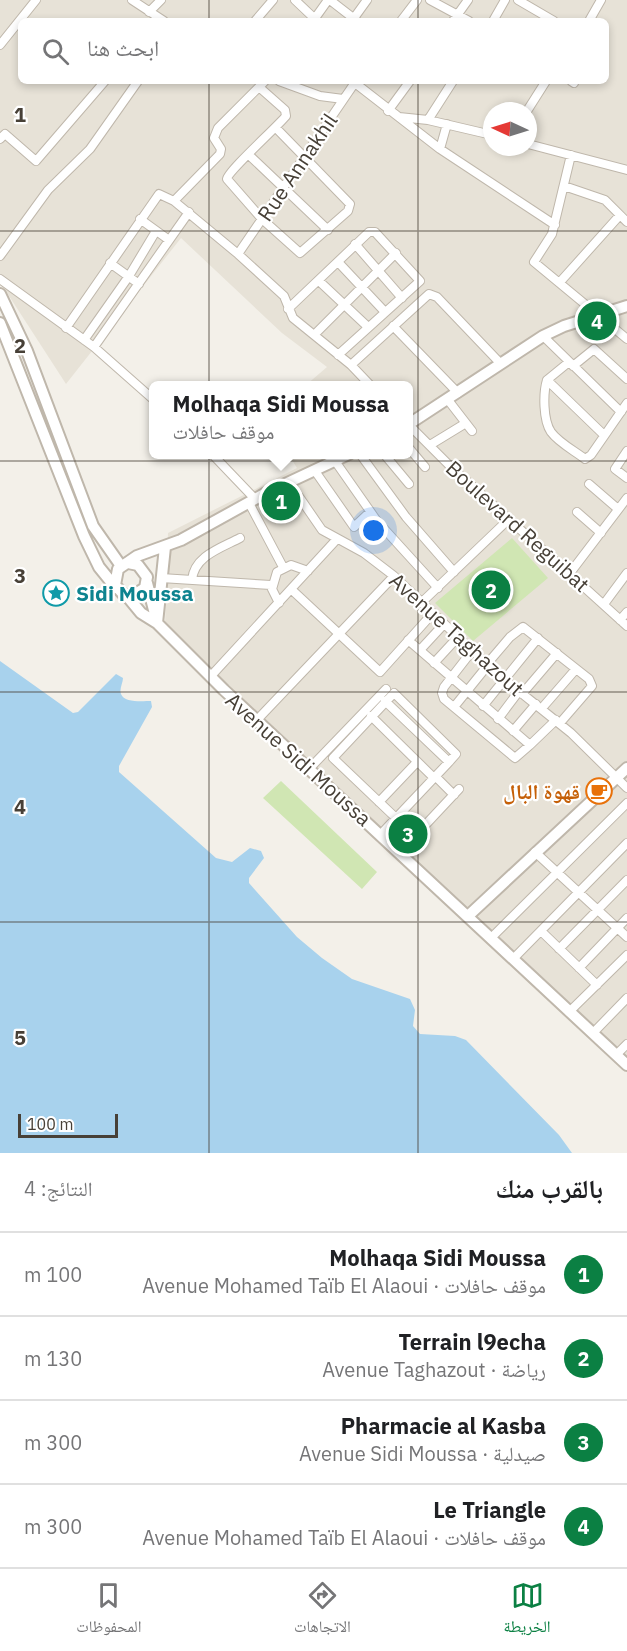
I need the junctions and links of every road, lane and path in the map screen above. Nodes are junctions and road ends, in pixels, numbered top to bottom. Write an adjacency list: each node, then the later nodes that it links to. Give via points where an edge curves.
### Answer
1 (36, 0): 15 (street)
2 (132, 0): 14 (street)
3 (161, 0): 14 (street)
4 (273, 0): 16 (street)
5 (295, 0): 17 (street)
6 (329, 0): 18 (street); 19 (street)
7 (367, 0): 20 (street)
8 (417, 0): 21 (street)
9 (430, 0): 22 (street)
10 (468, 0): 22 (street)
11 (505, 0): 23 (street)
12 (518, 0): 24 (street)
13 (600, 0): 25 (street)
14 (150, 16)
15 (22, 18)
16 (258, 18)
17 (312, 18)
18 (316, 18)
19 (353, 18)
20 (357, 18)
21 (403, 18)
22 (456, 18)
23 (495, 18)
24 (549, 18)
25 (591, 18)
26 (18, 22): 27 (street)
27 (0, 45)
28 (102, 84): 45 (street, via 36,161 5,134)
29 (136, 84): 67 (street, via 90,149 48,190)
30 (262, 84): 43 (street, via 286,112); 54 (street, via 215,134 220,154)
31 (287, 84): 37 (street, via 320,96)
32 (354, 84): 37 (street, Rue Annakhil)
33 (357, 84): 39 (street)
34 (408, 84): 39 (street)
35 (451, 84): 41 (street)
36 (544, 84): 38 (street)
37 (343, 99): 49 (street, Rue Annakhil)
38 (533, 102)
39 (388, 111): 40 (street)
40 (397, 117): 41 (street); 47 (street)
41 (428, 120): 42 (street)
42 (447, 124): 44 (street); 47 (street)
43 (276, 128): 48 (street); 49 (street)
44 (483, 133)
45 (0, 139)
46 (537, 147): 50 (street)
47 (440, 149): 60 (street)
48 (249, 155): 53 (street); 58 (street, via 227,179)
49 (304, 156): 53 (street, Rue Annakhil); 61 (street, via 350,204 348,211)
50 (571, 156): 51 (street); 52 (street)
51 (627, 170)
52 (564, 186): 56 (street, via 605,200); 60 (street)
53 (283, 188): 58 (street, Rue Annakhil); 61 (street)
54 (174, 201): 55 (street); 57 (street, via 160,194)
55 (189, 212): 63 (street); 66 (street)
56 (620, 215): 59 (street); 74 (street)
57 (140, 219): 62 (street); 69 (street)
58 (262, 219): 61 (street, via 298,253); 66 (street, Rue Annakhil)
59 (627, 222)
60 (555, 225): 74 (street, via 536,265)
61 (327, 230)
62 (156, 231): 63 (street); 71 (street)
63 (169, 240): 75 (street)
64 (355, 244): 65 (street, via 373,231); 68 (street); 70 (street)
65 (396, 253): 70 (street); 78 (street, via 420,281)
66 (238, 254): 81 (street, via 284,297)
67 (0, 256)
68 (338, 262): 73 (street); 76 (street)
69 (111, 263): 71 (street); 87 (street)
70 (378, 269): 76 (street); 78 (street)
71 (129, 276): 75 (street); 91 (street)
72 (0, 279): 87 (street)
73 (319, 281): 79 (street); 81 (street)
74 (560, 282): 83 (street)
75 (139, 284): 92 (street)
76 (361, 287): 79 (street); 82 (street)
77 (0, 294): 122 (street, via 27,351)
78 (402, 298): 82 (street)
79 (344, 305): 86 (street); 88 (street)
80 (627, 306): 83 (street)
81 (288, 309): 88 (street)
82 (385, 312): 86 (street)
83 (601, 314): 89 (street); 90 (street)
84 (0, 323): 122 (street)
85 (393, 326): 94 (street, via 425,295 432,294); 96 (street); 100 (street)
86 (368, 327): 93 (street)
87 (66, 328): 91 (street)
88 (314, 335): 93 (street)
89 (543, 336): 94 (street); 95 (street)
90 (627, 339)
91 (84, 340): 92 (street)
92 (94, 347): 101 (street)
93 (338, 355): 96 (street)
94 (501, 364): 100 (street)
95 (571, 364): 97 (street, via 594,349); 98 (street); 104 (street)
96 (351, 365): 99 (street)
97 (627, 379)
98 (547, 380): 107 (street); 107 (street, via 545,397 552,433 586,459)
99 (366, 381)
100 (458, 393): 102 (street)
101 (149, 396)
102 (448, 400): 105 (street); 108 (street, via 469,427)
103 (627, 403): 104 (street)
104 (621, 412): 107 (street)
105 (413, 421)
106 (413, 429): 108 (street, Boulevard Reguibat)
107 (604, 435)
108 (430, 445): 128 (street, Boulevard Reguibat)
109 (627, 450): 118 (street, via 615,469)
110 (413, 454): 116 (street)
111 (216, 459): 124 (street)
112 (339, 459): 115 (street)
113 (364, 459): 136 (street, via 406,517)
114 (388, 459): 120 (street)
115 (335, 461): 117 (street); 126 (street)
116 (425, 467)
117 (315, 471): 119 (street); 126 (street, via 354,526)
118 (627, 478)
119 (289, 483): 124 (street); 131 (street, Avenue Taghazout, via 318,526)
120 (409, 484)
121 (588, 484): 125 (street)
122 (73, 492): 133 (street, via 98,537); 145 (street, via 96,561)
123 (627, 498): 125 (street)
124 (252, 501): 132 (street); 134 (street)
125 (618, 509): 129 (street)
126 (370, 512): 144 (street)
127 (578, 512): 129 (street)
128 (509, 519): 136 (street); 137 (street, Boulevard Reguibat)
129 (601, 533): 137 (street)
130 (240, 538): 142 (street, via 200,561)
131 (337, 539): 135 (street); 139 (street, Avenue Taghazout)
132 (165, 547): 133 (street, via 144,552); 140 (street); 141 (street)
133 (124, 565): 141 (street, via 142,568); 145 (street, via 114,577)
134 (283, 567): 135 (street, via 298,565); 143 (street)
135 (308, 571): 146 (street)
136 (454, 572): 144 (street)
137 (570, 573): 150 (street, Boulevard Reguibat)
138 (627, 573): 150 (street)
139 (394, 576): 149 (street, Avenue Taghazout); 157 (street)
140 (161, 578): 142 (street); 154 (street)
141 (147, 580): 147 (street, via 138,595); 154 (street)
142 (192, 580): 143 (street)
143 (272, 585): 148 (street)
144 (438, 588): 149 (street)
145 (117, 589): 147 (street)
146 (292, 590): 148 (street); 157 (street)
147 (127, 596): 154 (street, Avenue Sidi Moussa, via 141,613)
148 (279, 603): 167 (street)
149 (421, 603): 152 (street, Avenue Taghazout)
150 (604, 604): 153 (street, Boulevard Reguibat)
151 (627, 612): 153 (street)
152 (433, 613): 155 (street, Avenue Taghazout); 160 (street)
153 (620, 620): 156 (street, Boulevard Reguibat)
154 (157, 623): 167 (street, Avenue Sidi Moussa)
155 (444, 624): 158 (street, Avenue Taghazout); 161 (street)
156 (627, 626)
157 (338, 635): 160 (street, via 380,672); 179 (street)
158 (458, 637): 162 (street, Avenue Taghazout); 164 (street)
159 (538, 638): 163 (street); 165 (street, via 520,628); 169 (street)
160 (408, 640): 161 (street)
161 (420, 651): 164 (street)
162 (472, 651): 165 (street, Avenue Taghazout); 168 (street)
163 (557, 653): 166 (street); 172 (street)
164 (434, 663): 168 (street)
165 (487, 665): 169 (street, Avenue Taghazout); 171 (street)
166 (576, 669): 175 (street); 180 (street, via 592,686)
167 (210, 677): 179 (street, Avenue Sidi Moussa)
168 (450, 677): 171 (street); 176 (street, via 442,694)
169 (504, 679): 172 (street, Avenue Taghazout); 174 (street)
170 (386, 689): 186 (street)
171 (467, 691): 174 (street); 176 (street)
172 (521, 692): 175 (street, Avenue Taghazout); 178 (street)
173 (385, 701): 177 (street); 184 (street); 184 (street, via 394,693 455,750 456,755)
174 (483, 706): 178 (street)
175 (539, 706): 180 (street, Avenue Taghazout); 181 (street)
176 (454, 707): 182 (street, via 515,758)
177 (371, 716): 183 (street); 190 (street, via 333,758)
178 (498, 718): 181 (street)
179 (256, 721): 186 (street, Avenue Sidi Moussa)
180 (558, 722): 182 (street); 188 (street, Avenue Taghazout)
181 (513, 731): 182 (street)
182 (530, 745)
183 (417, 762): 187 (street); 190 (street)
184 (449, 762): 187 (street)
185 (627, 768): 188 (street)
186 (309, 769): 193 (street, Avenue Sidi Moussa)
187 (434, 777): 192 (street); 195 (street, via 457,792)
188 (617, 777): 189 (street, Avenue Taghazout); 196 (street)
189 (627, 788)
190 (379, 802): 192 (street)
191 (627, 803): 197 (street)
192 (396, 818): 193 (street)
193 (381, 834): 195 (street, Avenue Sidi Moussa)
194 (627, 843): 199 (street)
195 (400, 852): 201 (street, Avenue Sidi Moussa)
196 (535, 852): 197 (street); 201 (street)
197 (558, 874): 199 (street); 206 (street)
198 (627, 880): 200 (street)
199 (579, 894): 200 (street); 204 (street)
200 (598, 910): 203 (street); 207 (street)
201 (468, 916): 206 (street, Avenue Sidi Moussa)
202 (627, 918): 203 (street)
203 (617, 928): 205 (street); 210 (street)
204 (541, 931): 207 (street); 209 (street)
205 (627, 937)
206 (491, 938): 209 (street, Avenue Sidi Moussa)
207 (559, 949): 210 (street)
208 (627, 955): 211 (street)
209 (513, 959): 213 (street, Avenue Sidi Moussa)
210 (579, 968): 211 (street)
211 (597, 986): 213 (street)
212 (627, 998): 214 (street)
213 (569, 1012): 214 (street, Avenue Sidi Moussa)
214 (593, 1033): 216 (street, Avenue Sidi Moussa)
215 (627, 1044): 216 (street)
216 (616, 1055): 217 (street, Avenue Sidi Moussa)
217 (627, 1065)

